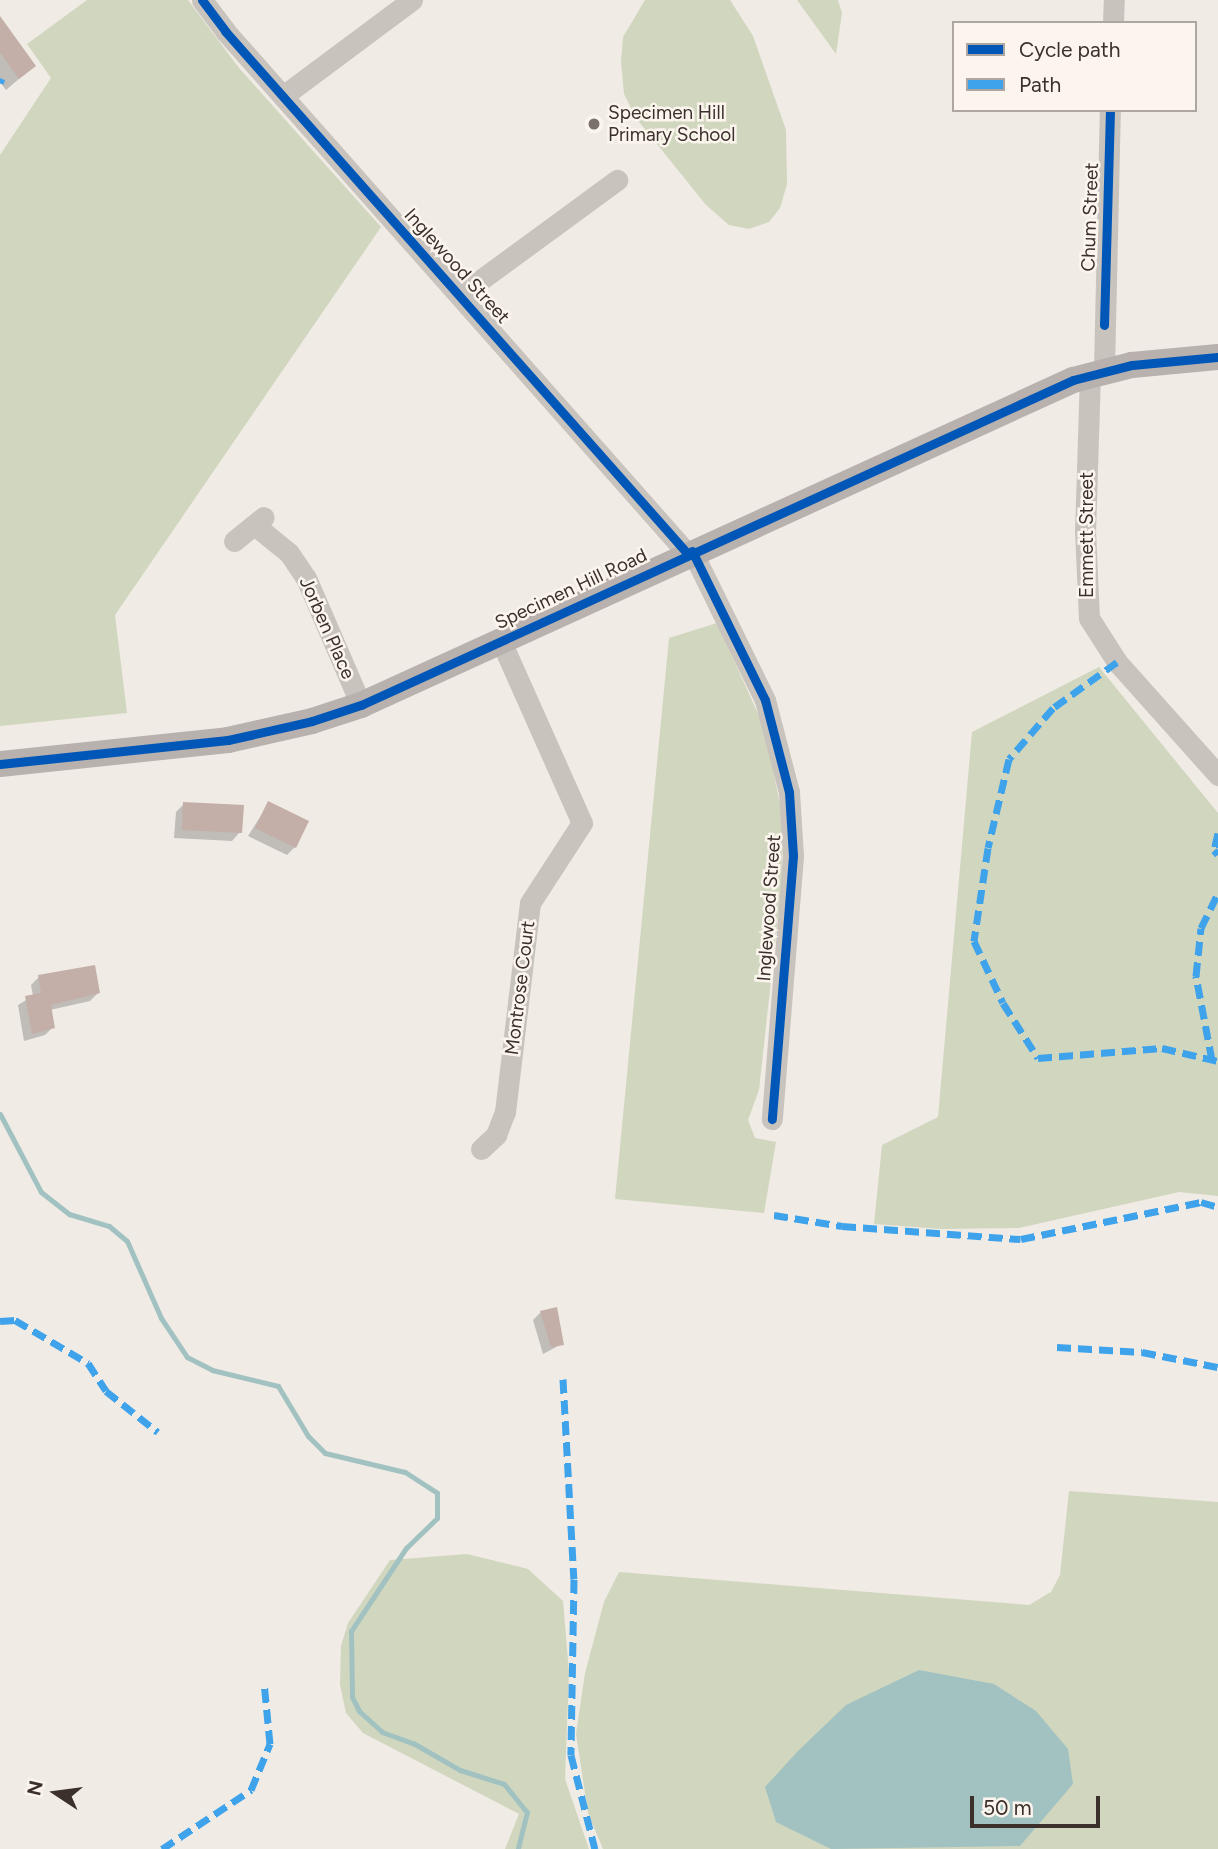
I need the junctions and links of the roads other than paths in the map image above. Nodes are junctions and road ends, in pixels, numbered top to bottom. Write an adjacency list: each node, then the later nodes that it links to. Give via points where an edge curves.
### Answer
1 (202, 0): 5 (street, Inglewood Street)
2 (412, 0): 5 (street)
3 (1114, 0): 4 (street)
4 (1113, 21)
5 (283, 96): 8 (street, Inglewood Street)
6 (1110, 112): 10 (street, Chum Street)
7 (617, 180): 8 (street)
8 (460, 295): 12 (street, Inglewood Street)
9 (1218, 357): 10 (main road, Specimen Hill Road)
10 (1097, 371): 12 (main road, Specimen Hill Road); 16 (street, Emmett Street, via 1085,530 1089,618 1117,662)
11 (234, 541): 14 (street, Jorben Place, via 261,521 289,553 306,578)
12 (690, 552): 13 (main road, Specimen Hill Road); 17 (street, Inglewood Street, via 765,700 789,792 793,856)
13 (501, 641): 14 (main road, Specimen Hill Road); 18 (street, Montrose Court, via 582,823 530,903 505,1112 496,1135)
14 (361, 705): 15 (main road, Specimen Hill Road, via 312,722 228,740)
15 (0, 764)
16 (1218, 775)
17 (772, 1119)
18 (481, 1149)

